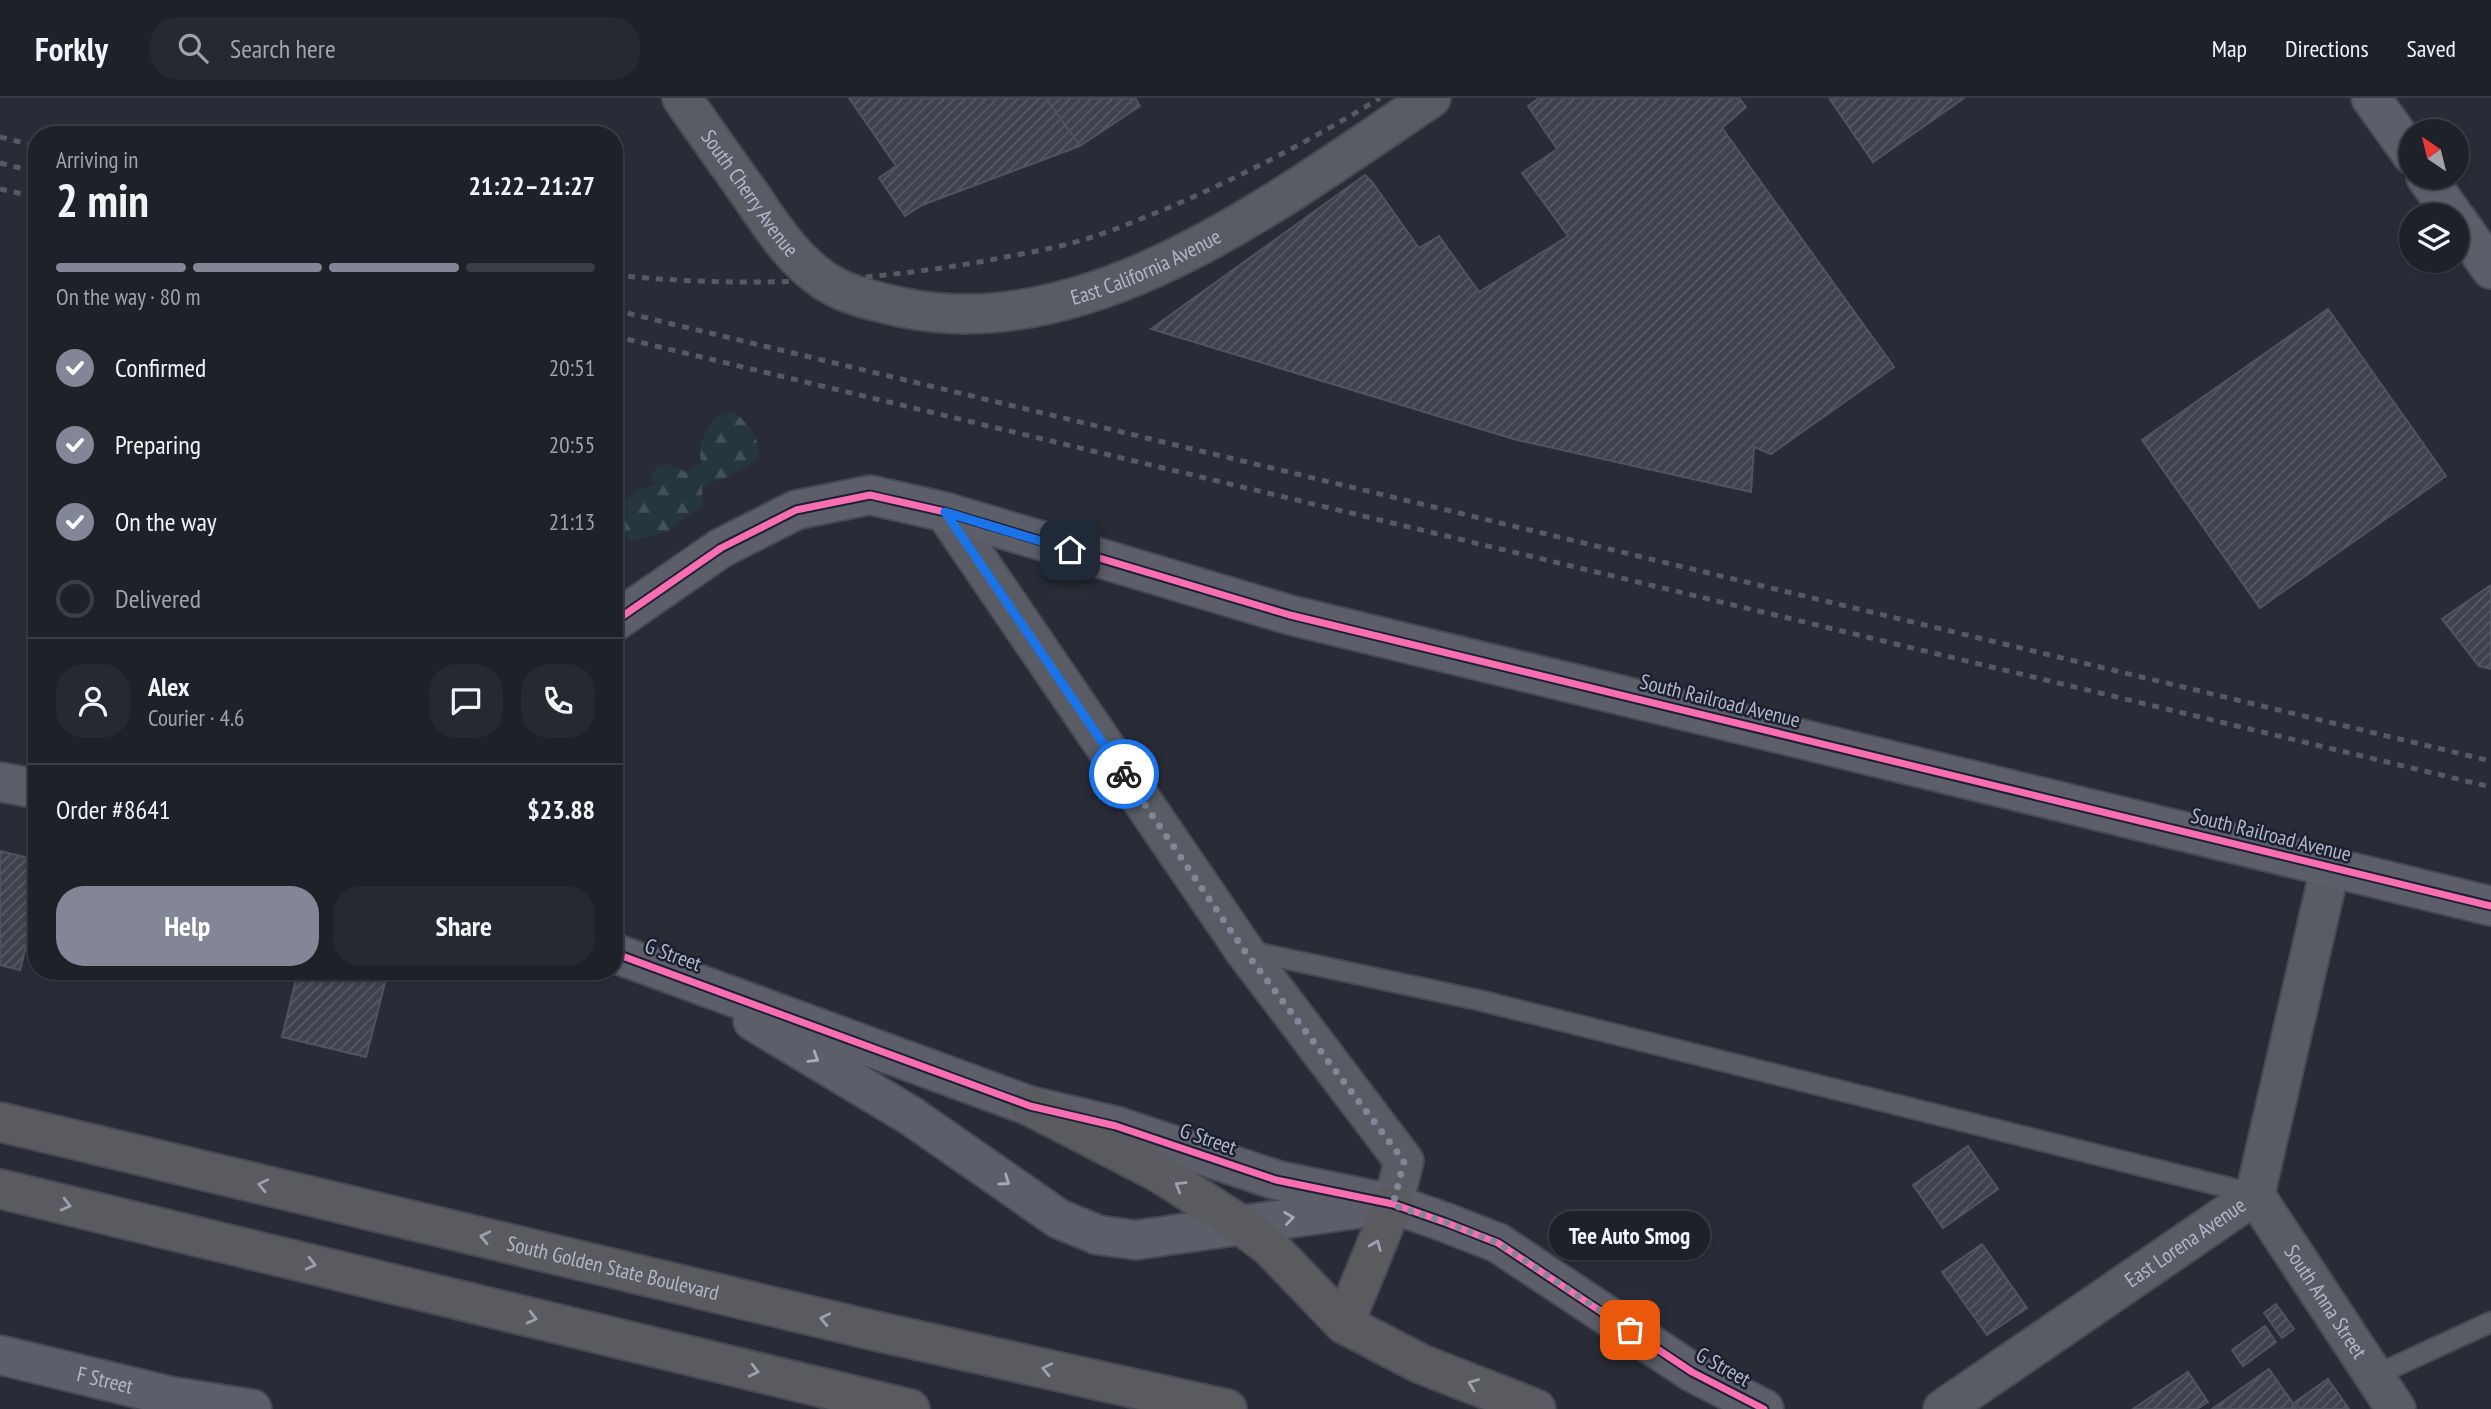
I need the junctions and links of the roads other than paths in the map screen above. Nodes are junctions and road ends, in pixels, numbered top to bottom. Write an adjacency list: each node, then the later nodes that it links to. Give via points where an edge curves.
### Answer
1 (682, 98): 7 (street, South Cherry Avenue, via 793,254)
2 (1431, 98): 7 (street, East California Avenue, via 1284,197 1218,235 1157,268 1084,294 1028,310 957,314 886,304)
3 (2371, 98): 4 (street)
4 (2399, 137)
5 (2469, 237): 6 (street)
6 (2491, 269)
7 (825, 281)
8 (945, 512): 9 (street, via 870,495 796,510 721,548); 12 (street, South Railroad Avenue, via 1290,615); 14 (street)
9 (623, 616)
10 (0, 782): 11 (street)
11 (28, 787)
12 (2330, 867): 13 (street, South Railroad Avenue); 20 (street, East Lorena Avenue)
13 (2491, 906)
14 (1244, 950): 20 (lane, via 1478,1000); 21 (street, via 1404,1161)
15 (623, 956): 16 (street, G Street)
16 (672, 972): 17 (street, G Street); 22 (street, G Street, one-way to 22, via 911,1116 1059,1219 1098,1235 1136,1240)
17 (1031, 1106): 21 (street, G Street, via 1116,1126 1276,1180); 22 (highway, one-way to 17, via 1158,1172)
18 (0, 1122): 30 (highway, South Golden State Boulevard, one-way to 18)
19 (0, 1189): 29 (highway, one-way to 29)
20 (2255, 1195): 26 (street, South Anna Street); 33 (street, East Lorena Avenue)
21 (1393, 1205): 22 (street, G Street, one-way to 21); 24 (highway, one-way to 21); 32 (street, G Street, via 1498,1243 1692,1371)
22 (1241, 1224): 24 (highway, via 1270,1247)
23 (2491, 1322): 26 (lane)
24 (1344, 1324): 31 (highway, one-way to 24, via 1421,1364)
25 (0, 1355): 27 (street, F Street)
26 (2374, 1376): 34 (street, South Anna Street)
27 (173, 1403): 28 (street, F Street)
28 (251, 1409)
29 (910, 1409)
30 (1227, 1409)
31 (1536, 1409)
32 (1764, 1409)
33 (1943, 1409)
34 (2396, 1409)

